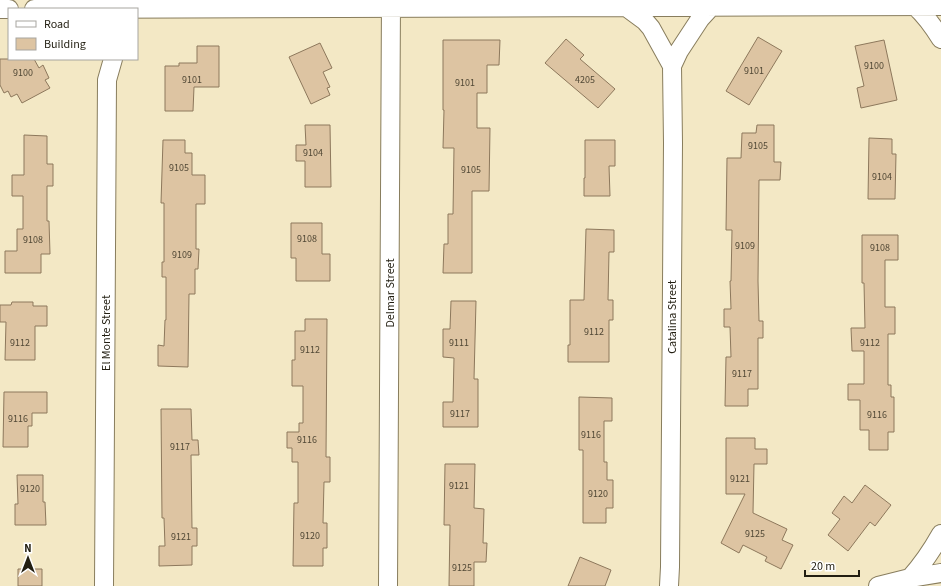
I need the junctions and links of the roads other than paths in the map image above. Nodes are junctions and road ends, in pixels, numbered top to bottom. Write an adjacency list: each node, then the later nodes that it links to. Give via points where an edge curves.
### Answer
1 (391, 4): 4 (street); 6 (street); 17 (street, Delmar Street)
2 (915, 6): 3 (street); 5 (street); 7 (street, via 930,21)
3 (941, 6)
4 (626, 7): 5 (street); 10 (street, Catalina Street, via 651,28)
5 (711, 7): 10 (street, Catalina Street, via 700,19)
6 (141, 13)
7 (941, 39)
8 (98, 60): 11 (street, El Monte Street)
9 (113, 60): 11 (street, El Monte Street)
10 (672, 66): 13 (street, Catalina Street)
11 (107, 80): 16 (street, El Monte Street)
12 (941, 534): 15 (street, via 922,566)
13 (670, 567): 18 (street, Catalina Street); 19 (street, Catalina Street)
14 (941, 573): 15 (street)
15 (910, 578): 20 (street)
16 (104, 586)
17 (388, 586)
18 (669, 586)
19 (675, 586)
20 (878, 586)

